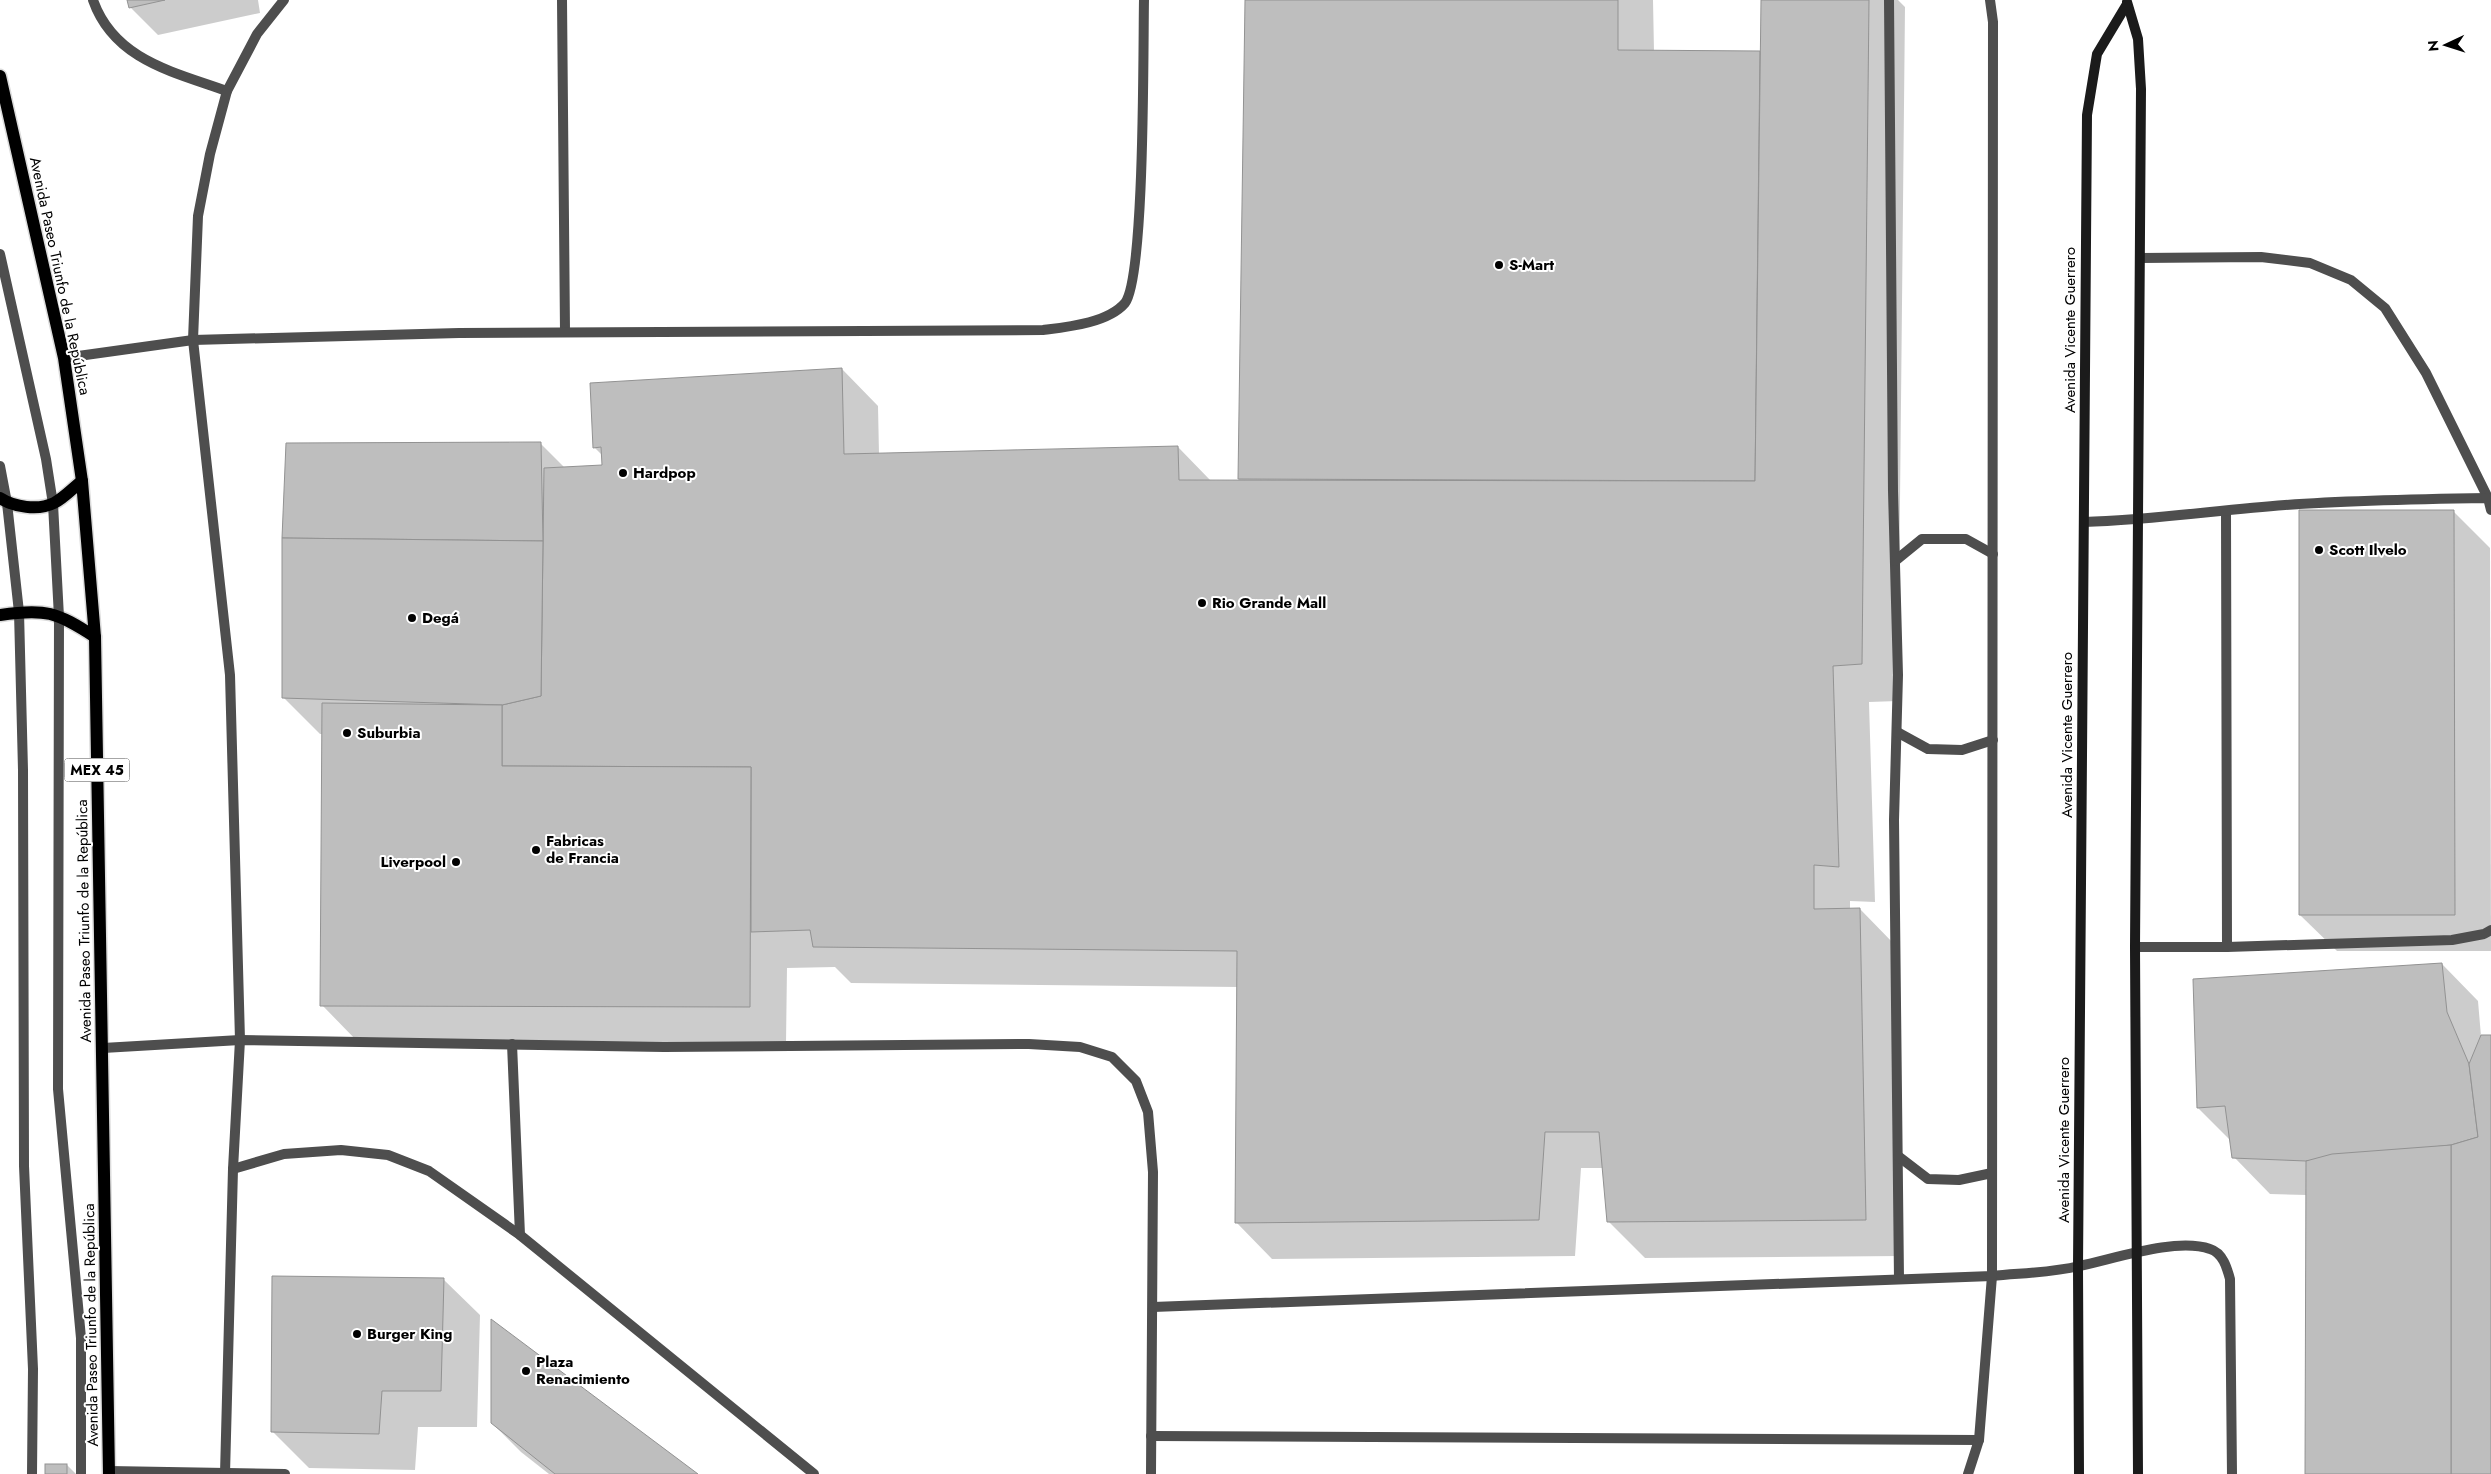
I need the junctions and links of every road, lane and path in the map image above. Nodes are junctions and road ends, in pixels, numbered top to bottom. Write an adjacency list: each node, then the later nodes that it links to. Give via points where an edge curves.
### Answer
1 (93, 0): 9 (lane, via 108,31 132,52 161,68)
2 (284, 0): 9 (lane, via 257,34)
3 (562, 0): 12 (lane)
4 (1144, 0): 12 (lane, via 1138,216 1133,276 1125,302 1107,315 1080,325 1043,330)
5 (1889, 0): 25 (lane)
6 (1990, 0): 24 (lane, via 1993,22)
7 (2127, 2): 11 (street, Avenida Vicente Guerrero, via 2138,39 2141,89); 23 (street, Avenida Vicente Guerrero, via 2097,54 2087,115)
8 (0, 76): 14 (main road, Avenida Paseo Triunfo de la República / MEX 45)
9 (228, 91): 13 (lane, via 210,154 198,216)
10 (0, 254): 19 (lane)
11 (2140, 258): 17 (lane, via 2261,256 2310,263 2351,280 2385,308 2421,365); 22 (street, Avenida Vicente Guerrero)
12 (565, 331): 13 (lane)
13 (193, 340): 14 (lane); 35 (lane, via 230,675)
14 (64, 358): 16 (main road, Avenida Paseo Triunfo de la República / MEX 45)
15 (0, 466): 18 (lane)
16 (82, 481): 19 (main road); 29 (main road, Avenida Paseo Triunfo de la República / MEX 45)
17 (2488, 498): 20 (lane); 21 (lane, via 2285,505)
18 (3, 500): 19 (main road, via 30,508); 26 (lane)
19 (53, 504): 28 (lane)
20 (2491, 510)
21 (2226, 512): 22 (lane); 33 (lane)
22 (2138, 520): 23 (lane); 34 (street, Avenida Vicente Guerrero)
23 (2084, 522): 43 (street, Avenida Vicente Guerrero)
24 (1993, 554): 25 (lane, via 1966,539 1922,539); 31 (lane)
25 (1895, 560): 30 (lane)
26 (19, 612): 27 (main road); 28 (main road, via 38,611); 51 (lane, via 23,770 24,1166 33,1369)
27 (0, 615)
28 (59, 617): 29 (main road); 52 (lane, via 58,1089 81,1338)
29 (95, 637): 37 (main road, Avenida Paseo Triunfo de la República / MEX 45)
30 (1897, 732): 31 (lane, via 1928,749 1962,750); 38 (lane, via 1894,830)
31 (1993, 740): 40 (lane)
32 (2491, 930): 33 (lane, via 2452,940)
33 (2227, 947): 34 (lane)
34 (2135, 948): 42 (street, Avenida Vicente Guerrero)
35 (240, 1040): 36 (lane); 37 (lane); 39 (lane)
36 (512, 1044): 41 (lane); 46 (lane, via 664,1047 1030,1044 1080,1047 1112,1057 1136,1081 1148,1112 1153,1172)
37 (103, 1048): 49 (main road, Avenida Paseo Triunfo de la República / MEX 45)
38 (1898, 1156): 40 (lane, via 1928,1178 1959,1180); 45 (lane)
39 (232, 1169): 41 (lane, via 284,1154 341,1150 388,1155 429,1171); 50 (lane)
40 (1992, 1174): 44 (lane)
41 (520, 1235): 54 (lane)
42 (2138, 1251): 43 (lane); 58 (street, Avenida Vicente Guerrero); 59 (lane, via 2188,1246 2212,1249 2225,1261 2230,1279)
43 (2078, 1267): 44 (lane); 57 (street, Avenida Vicente Guerrero)
44 (1992, 1276): 45 (lane); 48 (lane)
45 (1899, 1279): 46 (lane)
46 (1153, 1307): 47 (lane)
47 (1152, 1436): 48 (lane); 55 (lane)
48 (1979, 1440): 56 (lane)
49 (109, 1472): 50 (lane)
50 (225, 1473): 53 (lane)
51 (32, 1474)
52 (81, 1474)
53 (285, 1474)
54 (814, 1474)
55 (1151, 1474)
56 (1968, 1474)
57 (2079, 1474)
58 (2138, 1474)
59 (2232, 1474)

